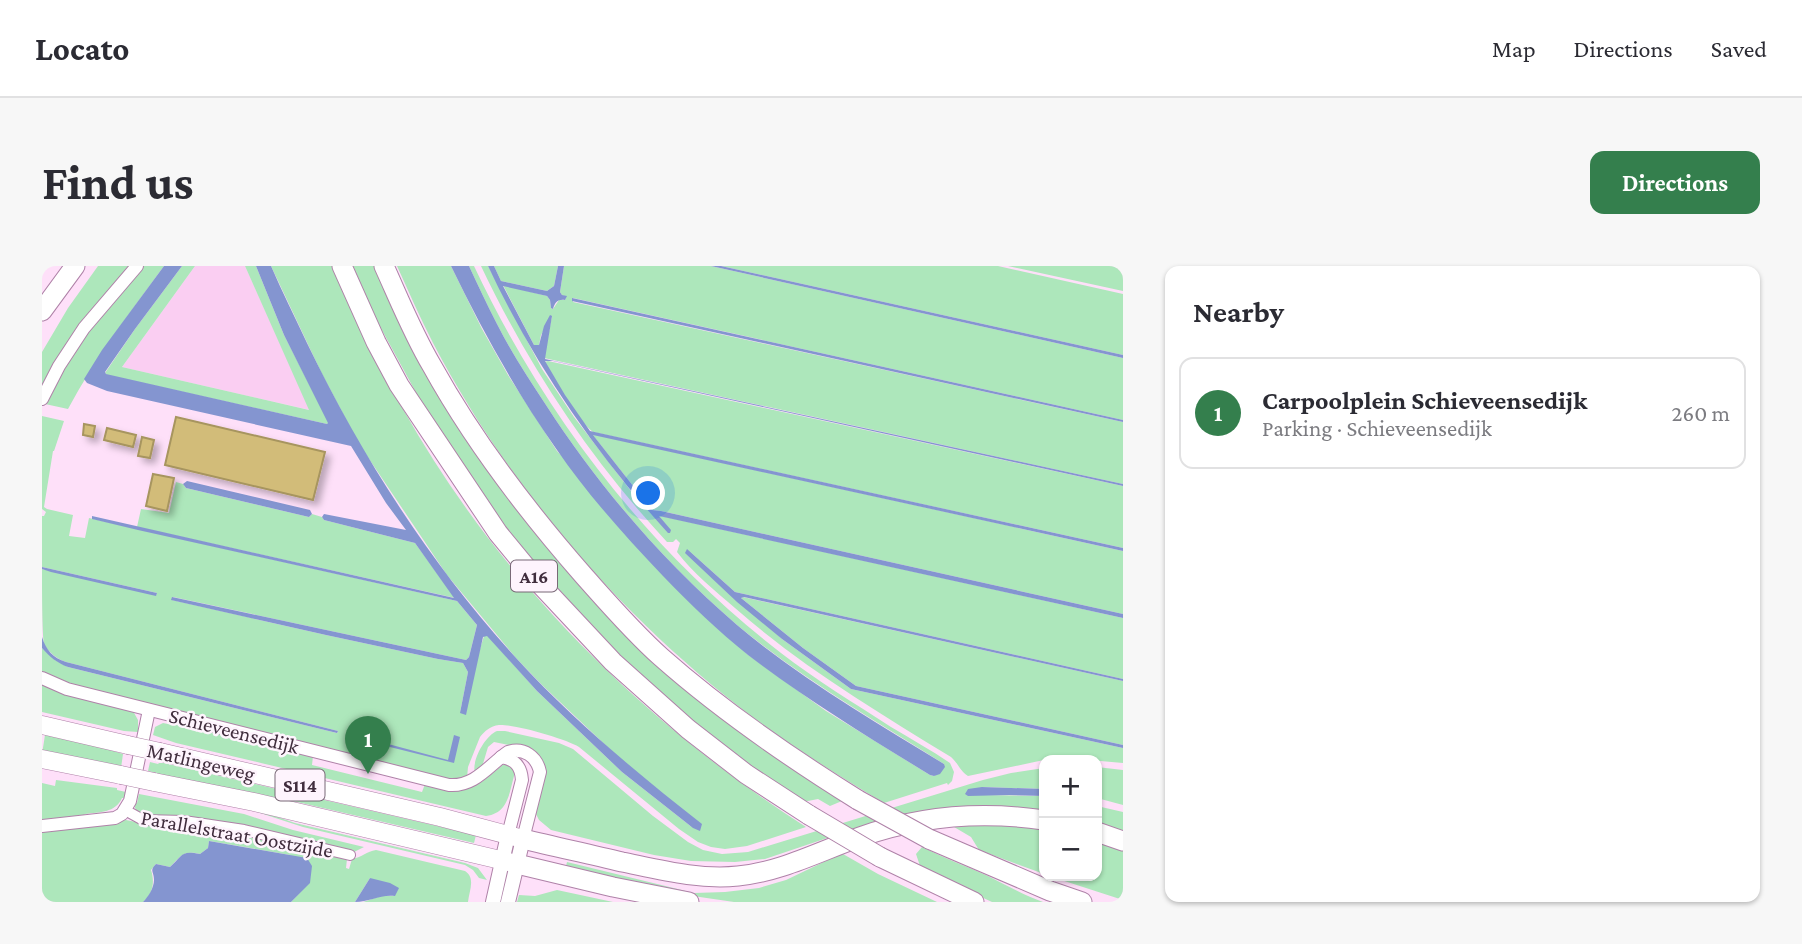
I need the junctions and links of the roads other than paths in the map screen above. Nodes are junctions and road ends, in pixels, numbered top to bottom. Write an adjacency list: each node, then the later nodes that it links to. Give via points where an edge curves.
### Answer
1 (75, 266): 5 (highway)
2 (137, 266): 6 (street, via 84,328)
3 (342, 266): 23 (highway, A16, bridge, via 399,385 498,533 613,662 746,774 880,857)
4 (384, 266): 24 (highway, A16, bridge, via 431,365 472,433 542,528 659,655 806,768 858,800 929,839)
5 (42, 312)
6 (42, 399)
7 (42, 678): 8 (street, Schieveensedijk, via 67,690)
8 (149, 710): 10 (street, Schieveensedijk, via 449,785 471,782); 12 (street, Parallelstraat Oostzijde)
9 (42, 725): 16 (highway, Matlingeweg / S114, bridge)
10 (501, 757): 16 (street, via 514,761 521,771); 16 (street, via 520,751 539,767 539,779)
11 (42, 759): 19 (highway, Matlingeweg / S114, bridge, via 254,802)
12 (125, 810): 14 (street, Parallelstraat Oostzijde, via 115,818); 18 (street, Parallelstraat Oostzijde, via 143,820 244,830)
13 (1039, 819): 16 (highway, via 969,816 913,822 761,873 722,877 668,872)
14 (42, 826)
15 (1102, 834): 17 (highway)
16 (516, 837): 19 (main road)
17 (1123, 841)
18 (351, 855)
19 (510, 862): 20 (main road); 21 (main road); 22 (highway)
20 (493, 902)
21 (508, 902)
22 (689, 902)
23 (974, 902)
24 (1082, 902)

